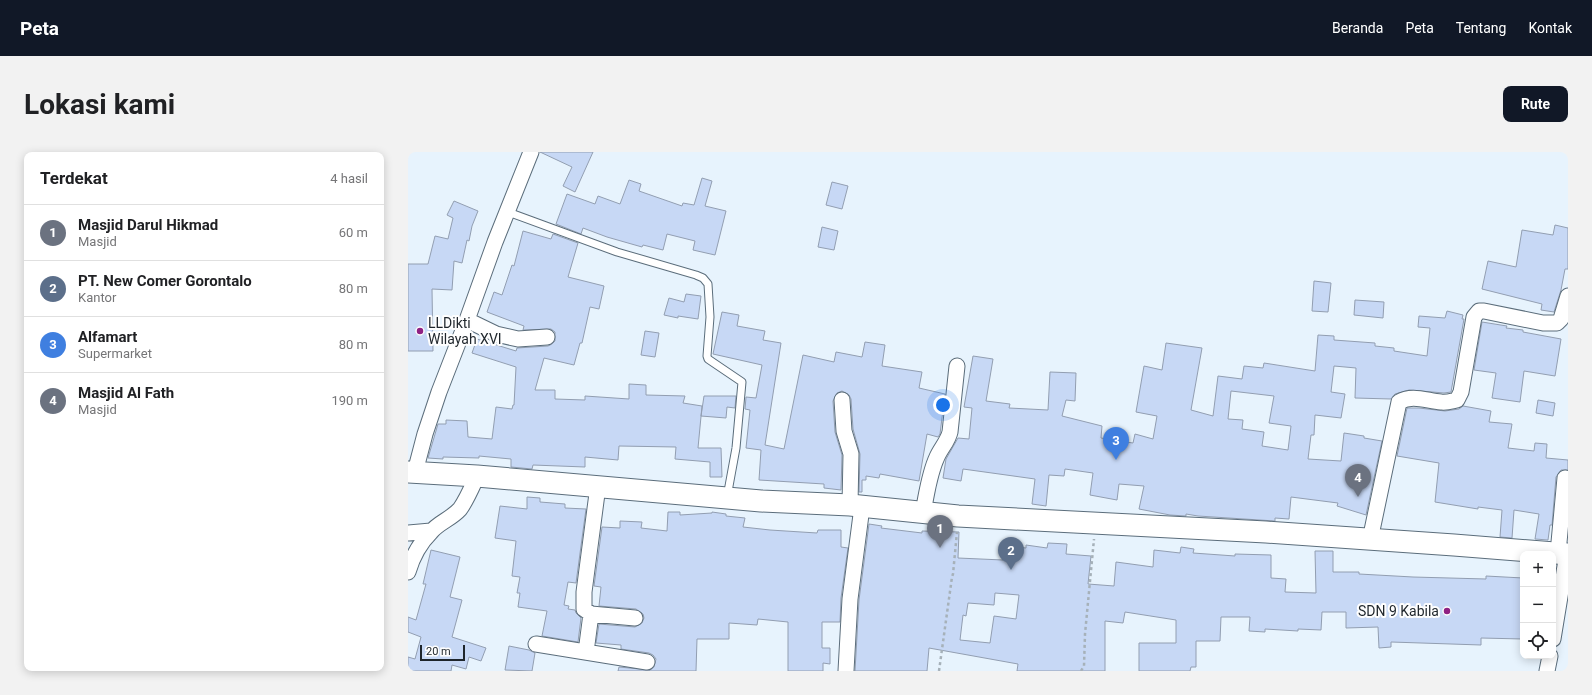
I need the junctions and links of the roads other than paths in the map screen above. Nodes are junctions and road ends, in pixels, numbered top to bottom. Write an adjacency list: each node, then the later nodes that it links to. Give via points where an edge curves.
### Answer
1 (531, 152): 2 (street)
2 (508, 212): 4 (street); 12 (lane, via 617,252 696,275 706,281 710,310 707,356 742,382 736,448)
3 (1568, 296): 17 (street, via 1561,319 1557,323 1543,323 1479,311 1474,317 1461,392 1457,400 1442,402 1405,399 1399,402)
4 (467, 320): 5 (street, via 496,334 518,339); 8 (street, via 438,392)
5 (547, 337)
6 (957, 366): 14 (street, via 950,432 930,476)
7 (842, 400): 13 (street, via 844,431 851,454)
8 (412, 472): 9 (main road)
9 (477, 476): 11 (main road); 15 (street, via 459,510 448,521)
10 (1565, 478): 18 (street)
11 (598, 486): 12 (main road); 20 (street, via 584,592 584,609)
12 (727, 497): 13 (main road)
13 (856, 506): 14 (main road); 27 (street)
14 (923, 512): 17 (main road)
15 (431, 531): 16 (street); 19 (street, via 412,559)
16 (408, 533)
17 (1370, 540): 18 (main road)
18 (1564, 554): 22 (street)
19 (408, 572)
20 (591, 614): 21 (street); 24 (street)
21 (635, 618)
22 (1555, 623)
23 (536, 644): 24 (street)
24 (586, 652): 26 (street)
25 (1549, 659): 28 (street)
26 (647, 662)
27 (846, 671)
28 (1547, 671)

